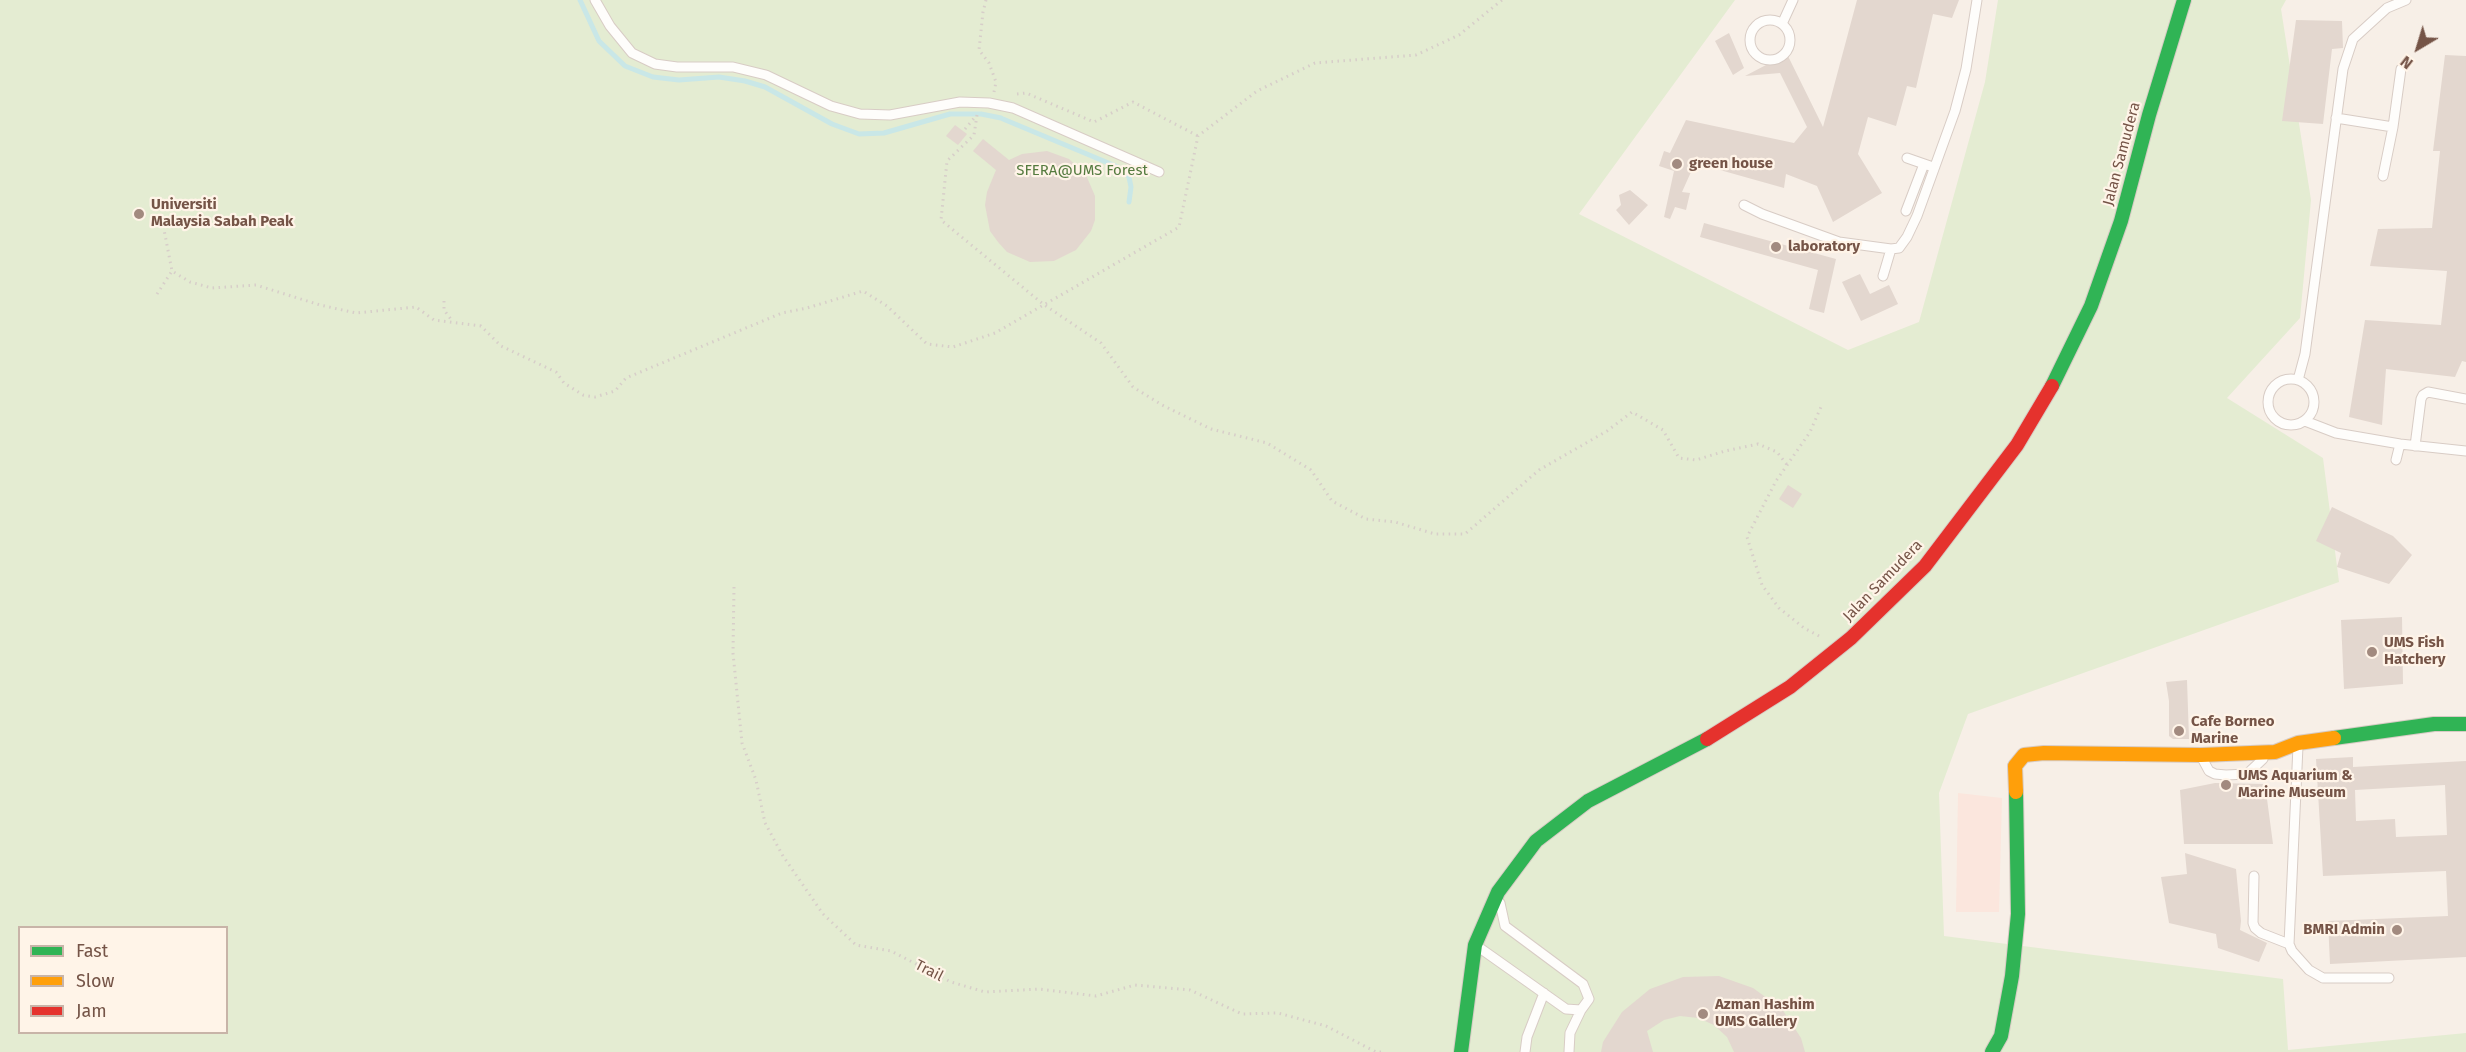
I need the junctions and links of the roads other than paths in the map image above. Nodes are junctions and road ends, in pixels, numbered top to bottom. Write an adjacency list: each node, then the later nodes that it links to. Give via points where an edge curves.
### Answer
1 (595, 0): 13 (lane, via 632,53 655,64 733,67 755,72 831,106 860,114 890,115 960,102 1013,108)
2 (1793, 0): 6 (lane)
3 (1977, 0): 12 (lane, via 1966,69)
4 (2184, 0): 31 (street, Jalan Samudera, via 2121,221 2091,306 2053,384 2017,445 1925,566 1851,638 1790,687 1704,741 1588,801 1536,841)
5 (2406, 0): 8 (lane, via 2387,8 2353,39 2343,69)
6 (1782, 24): 6 (lane, via 1790,36 1788,49 1771,60 1758,55 1750,37 1757,25 1769,20)
7 (2401, 69): 9 (lane)
8 (2336, 118): 9 (lane); 19 (lane, via 2305,354)
9 (2393, 127): 14 (lane)
10 (1907, 158): 11 (lane)
11 (1924, 164): 12 (lane); 16 (lane, via 1903,210)
12 (1935, 168): 16 (lane)
13 (1159, 172)
14 (2383, 176)
15 (1744, 205): 17 (lane, via 1839,242)
16 (1917, 216): 17 (lane, via 1904,242)
17 (1891, 249): 18 (lane)
18 (1883, 276)
19 (2298, 380): 21 (lane, via 2312,393 2314,403); 21 (lane, via 2284,380 2272,387 2267,400 2269,413 2279,423 2292,426)
20 (2466, 399): 23 (lane, via 2428,392 2423,395)
21 (2305, 421): 22 (lane, via 2336,433)
22 (2400, 444): 23 (lane); 25 (lane)
23 (2415, 446): 24 (lane)
24 (2466, 451)
25 (2396, 460)
26 (2466, 724): 27 (street, via 2434,724)
27 (2298, 743): 28 (street); 32 (lane)
28 (2275, 752): 29 (street); 29 (lane, via 2256,763 2247,774 2237,775 2209,771)
29 (2202, 755): 40 (street, via 2044,753 2024,755 2014,766 2018,915 2001,1036)
30 (2254, 876): 32 (lane, via 2255,928)
31 (1498, 891): 33 (street, Jalan Samudera); 36 (lane, via 1505,926 1583,984 1589,999)
32 (2289, 944): 34 (lane, via 2303,963 2323,978)
33 (1475, 945): 35 (lane); 37 (street, Jalan Samudera)
34 (2389, 978)
35 (1544, 993): 36 (lane, via 1566,1009); 38 (lane)
36 (1581, 1010): 39 (lane, via 1570,1033)
37 (1461, 1052)
38 (1525, 1052)
39 (1569, 1052)
40 (1992, 1052)

